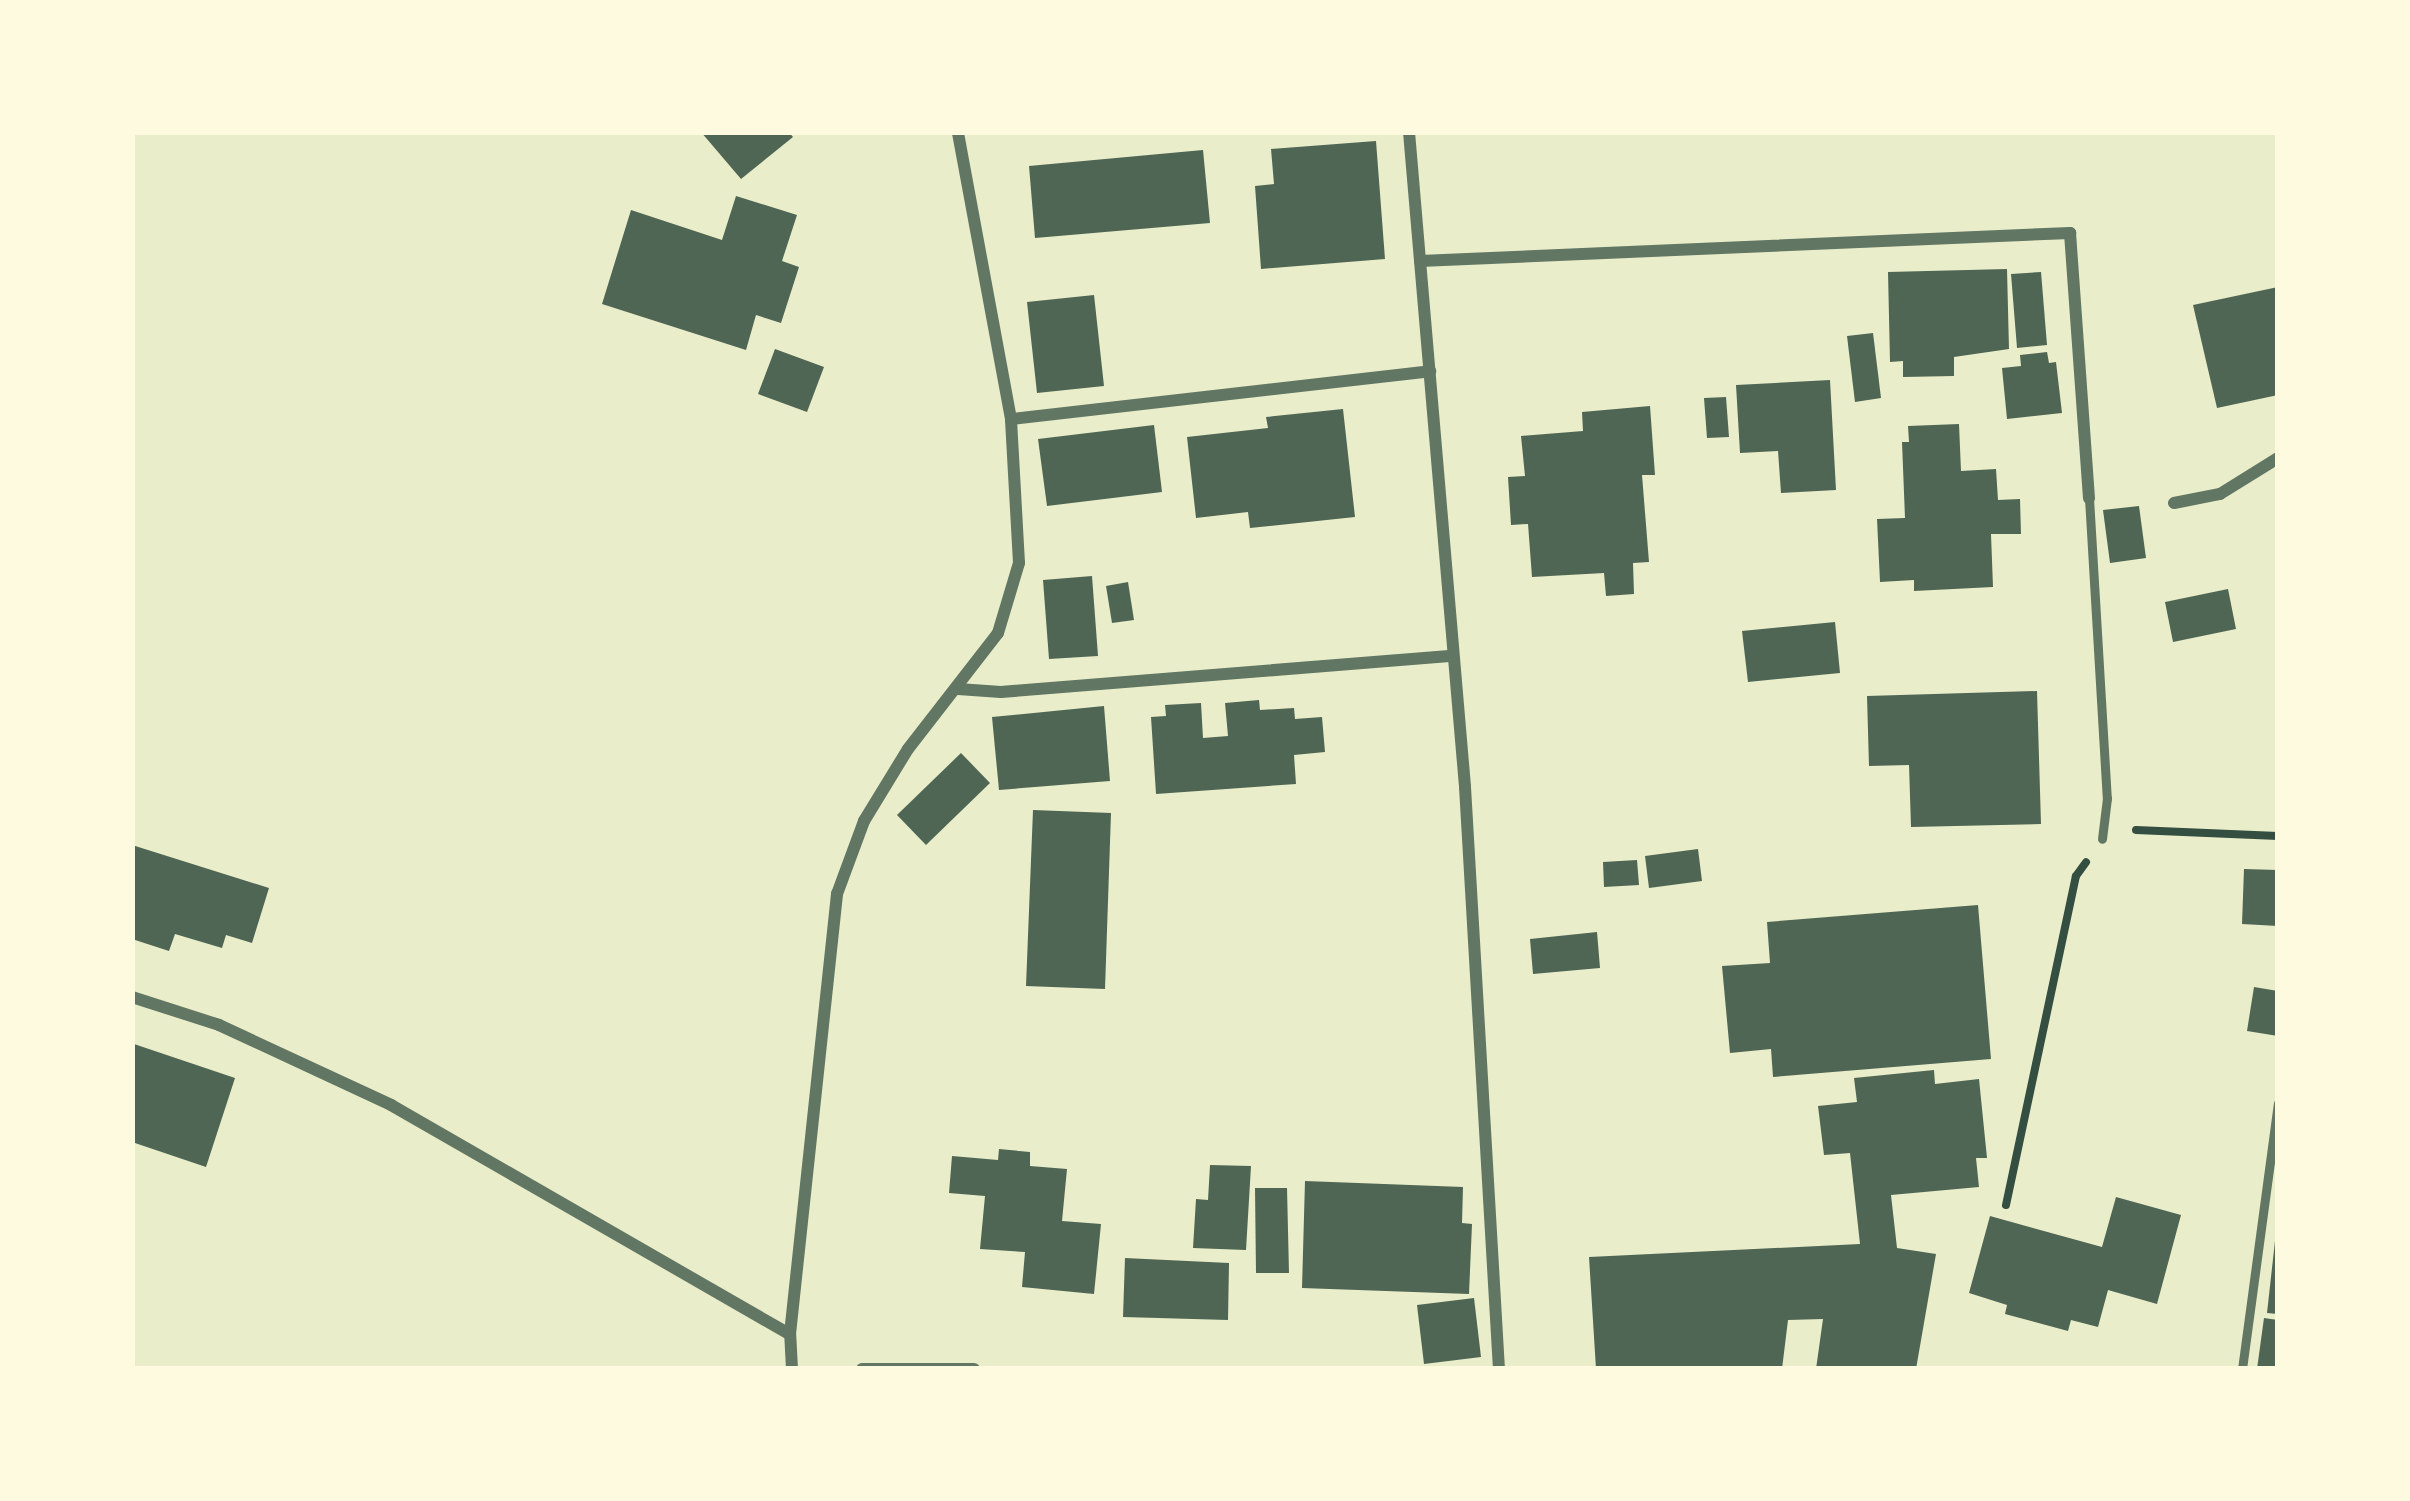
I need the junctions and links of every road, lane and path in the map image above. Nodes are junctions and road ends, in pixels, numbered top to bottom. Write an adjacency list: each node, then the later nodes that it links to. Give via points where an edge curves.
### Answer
1 (958, 132): 5 (street)
2 (1409, 132): 3 (street)
3 (1420, 261): 4 (street); 7 (street, via 2069,233)
4 (1430, 371): 5 (street); 9 (street)
5 (1012, 419): 10 (street, via 1019,563 998,633)
6 (2278, 458): 8 (street, via 2220,494)
7 (2090, 498): 12 (lane, via 2107,797)
8 (2174, 503)
9 (1453, 656): 10 (street); 20 (street)
10 (958, 689): 16 (street, via 908,748 864,821 837,894)
11 (2278, 836): 12 (path, via 2125,830)
12 (2102, 839): 15 (path, via 2076,876)
13 (132, 998): 16 (street, via 220,1025 391,1105)
14 (2278, 1103): 21 (lane)
15 (2006, 1205)
16 (790, 1334): 17 (street)
17 (792, 1369)
18 (862, 1369): 19 (street)
19 (974, 1369)
20 (1499, 1369)
21 (2242, 1369)

